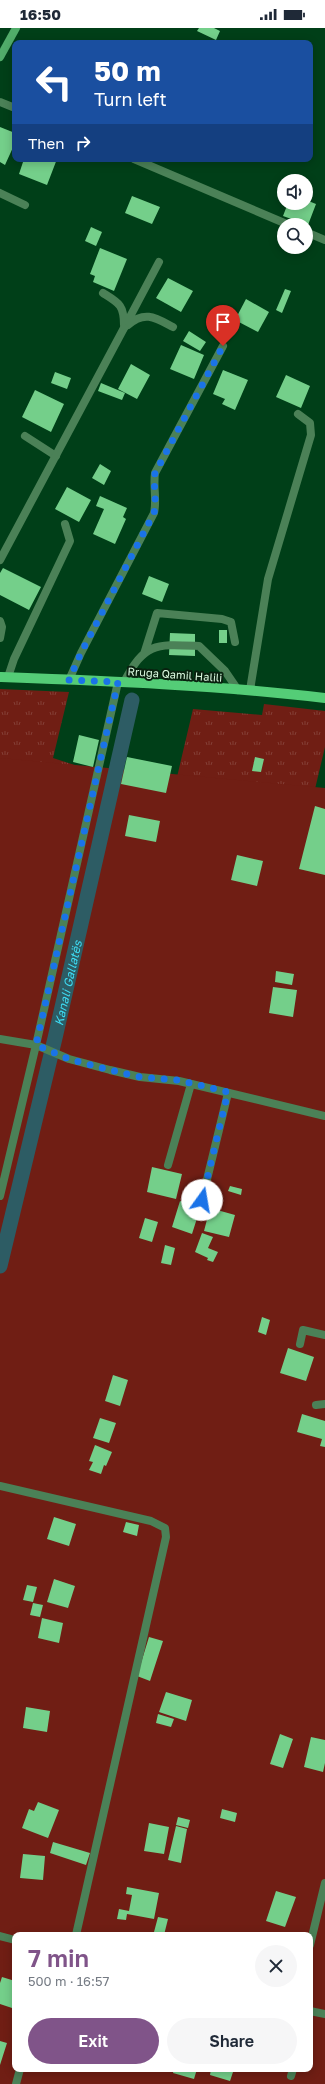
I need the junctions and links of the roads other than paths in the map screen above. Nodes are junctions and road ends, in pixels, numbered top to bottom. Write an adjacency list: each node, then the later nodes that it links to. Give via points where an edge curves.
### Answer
1 (16, 28): 2 (street)
2 (0, 57)
3 (0, 102): 4 (street)
4 (12, 107)
5 (141, 162): 8 (street)
6 (0, 193): 7 (street)
7 (25, 205)
8 (277, 220)
9 (313, 235): 10 (street)
10 (325, 240)
11 (160, 262): 13 (street)
12 (103, 293): 13 (street, via 118,303 124,312)
13 (124, 328): 14 (street, via 135,318 151,316); 18 (street)
14 (173, 328)
15 (223, 346): 26 (street, via 155,473 154,513)
16 (298, 414): 29 (street, via 310,423 311,435 268,579)
17 (25, 436): 18 (street)
18 (56, 456): 20 (street)
19 (65, 524): 25 (street, via 70,541)
20 (0, 560)
21 (0, 621): 22 (street)
22 (0, 638)
23 (235, 642): 24 (street, via 231,622 157,613)
24 (144, 654): 27 (street); 28 (street, via 153,647 163,644 199,646 225,671)
25 (4, 677): 26 (main road, Rruga Qamil Halili)
26 (69, 680): 27 (main road, Rruga Qamil Halili)
27 (121, 682): 28 (main road, Rruga Qamil Halili); 32 (street)
28 (238, 690): 29 (main road, Rruga Qamil Halili)
29 (250, 690): 30 (main road, Rruga Qamil Halili)
30 (325, 698)
31 (0, 1039): 32 (street)
32 (36, 1045): 33 (street, via 45,1051 69,1059 140,1077); 37 (street)
33 (192, 1084): 34 (street); 36 (street)
34 (228, 1092): 35 (street); 38 (street)
35 (325, 1116)
36 (168, 1165)
37 (0, 1196)
38 (202, 1200)
39 (325, 1335): 40 (street, via 303,1330)
40 (300, 1344)
41 (325, 1404): 42 (street)
42 (316, 1405)
43 (0, 1486): 45 (street, via 151,1521 165,1528 166,1537)
44 (325, 1883): 46 (street)
45 (77, 1932)
46 (313, 1933)
47 (0, 1936): 48 (street)
48 (12, 1939)
49 (313, 2012): 50 (street)
50 (325, 2014)
51 (19, 2072): 52 (street)
52 (16, 2084)

